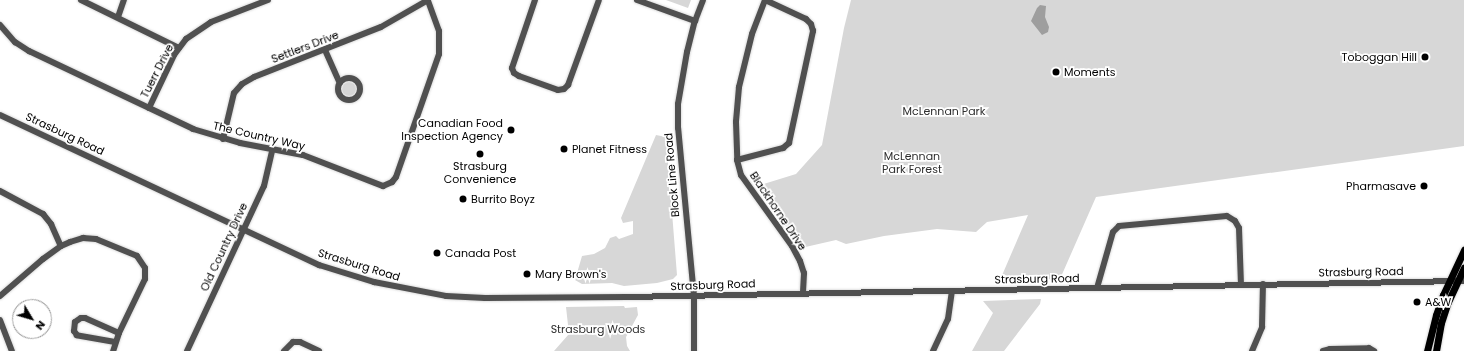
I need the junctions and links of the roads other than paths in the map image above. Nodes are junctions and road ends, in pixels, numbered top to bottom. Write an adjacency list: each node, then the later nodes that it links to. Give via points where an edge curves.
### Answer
1 (81, 0): 10 (street)
2 (124, 0): 10 (street)
3 (268, 0): 13 (street, Tuerr Drive, via 197,30)
4 (428, 0): 14 (street, Settlers Drive, via 381,27); 19 (street, The Country Way, via 439,31 439,54 396,177 392,182 383,186 303,155)
5 (535, 0): 6 (street, via 512,68 519,76 558,90 568,85)
6 (599, 0)
7 (637, 0): 11 (street)
8 (703, 0): 11 (street, Block Line Road)
9 (765, 0): 20 (street, Blackhorne Drive, via 750,41 739,87 736,122); 20 (street, via 806,19 813,30 789,143 778,149)
10 (118, 17): 13 (street)
11 (695, 21): 34 (street, Block Line Road, via 678,104)
12 (0, 25): 16 (street, The Country Way, via 15,42 29,51)
13 (179, 48): 16 (street, Tuerr Drive)
14 (325, 50): 15 (street); 18 (street, Settlers Drive, via 242,84 234,93)
15 (340, 83)
16 (149, 108): 18 (street, The Country Way, via 193,130)
17 (0, 114): 22 (street, Strasburg Road)
18 (223, 139): 19 (street, The Country Way)
19 (272, 150): 22 (street, Old Country Drive, via 264,186)
20 (738, 160): 32 (street, Blackhorne Drive, via 741,175 800,261 804,273)
21 (0, 191): 23 (street, via 43,214 51,224)
22 (243, 230): 34 (street, Strasburg Road, via 320,265 374,282 446,296); 40 (street, Old Country Drive)
23 (60, 246): 33 (street); 36 (street, via 84,238 96,239 137,256 142,261 145,268 144,279)
24 (1464, 250): 26 (main road)
25 (1464, 268): 27 (main road)
26 (1450, 281): 27 (street, Strasburg Road); 28 (street, Strasburg Road); 48 (main road, via 1436,314)
27 (1461, 281): 49 (main road, via 1447,304)
28 (1263, 284): 29 (street, Strasburg Road); 45 (street, via 1262,327)
29 (1241, 285): 30 (street, Strasburg Road); 30 (street, via 1239,228 1235,220 1227,216 1119,226 1113,232)
30 (1097, 288): 31 (street, Strasburg Road)
31 (952, 291): 32 (street, Strasburg Road); 44 (street, via 948,319)
32 (803, 293): 34 (street, Strasburg Road)
33 (0, 296)
34 (694, 296): 43 (street, Block Line Road)
35 (0, 320): 38 (street)
36 (119, 333): 37 (street); 37 (street, via 85,318 75,322 74,331 77,335)
37 (115, 342): 39 (street)
38 (12, 351)
39 (113, 351)
40 (187, 351)
41 (284, 351): 42 (street, via 294,342 300,342)
42 (319, 351)
43 (694, 351)
44 (933, 351)
45 (1252, 351)
46 (1323, 351): 47 (street, via 1369,348)
47 (1374, 351)
48 (1427, 351)
49 (1436, 351)

